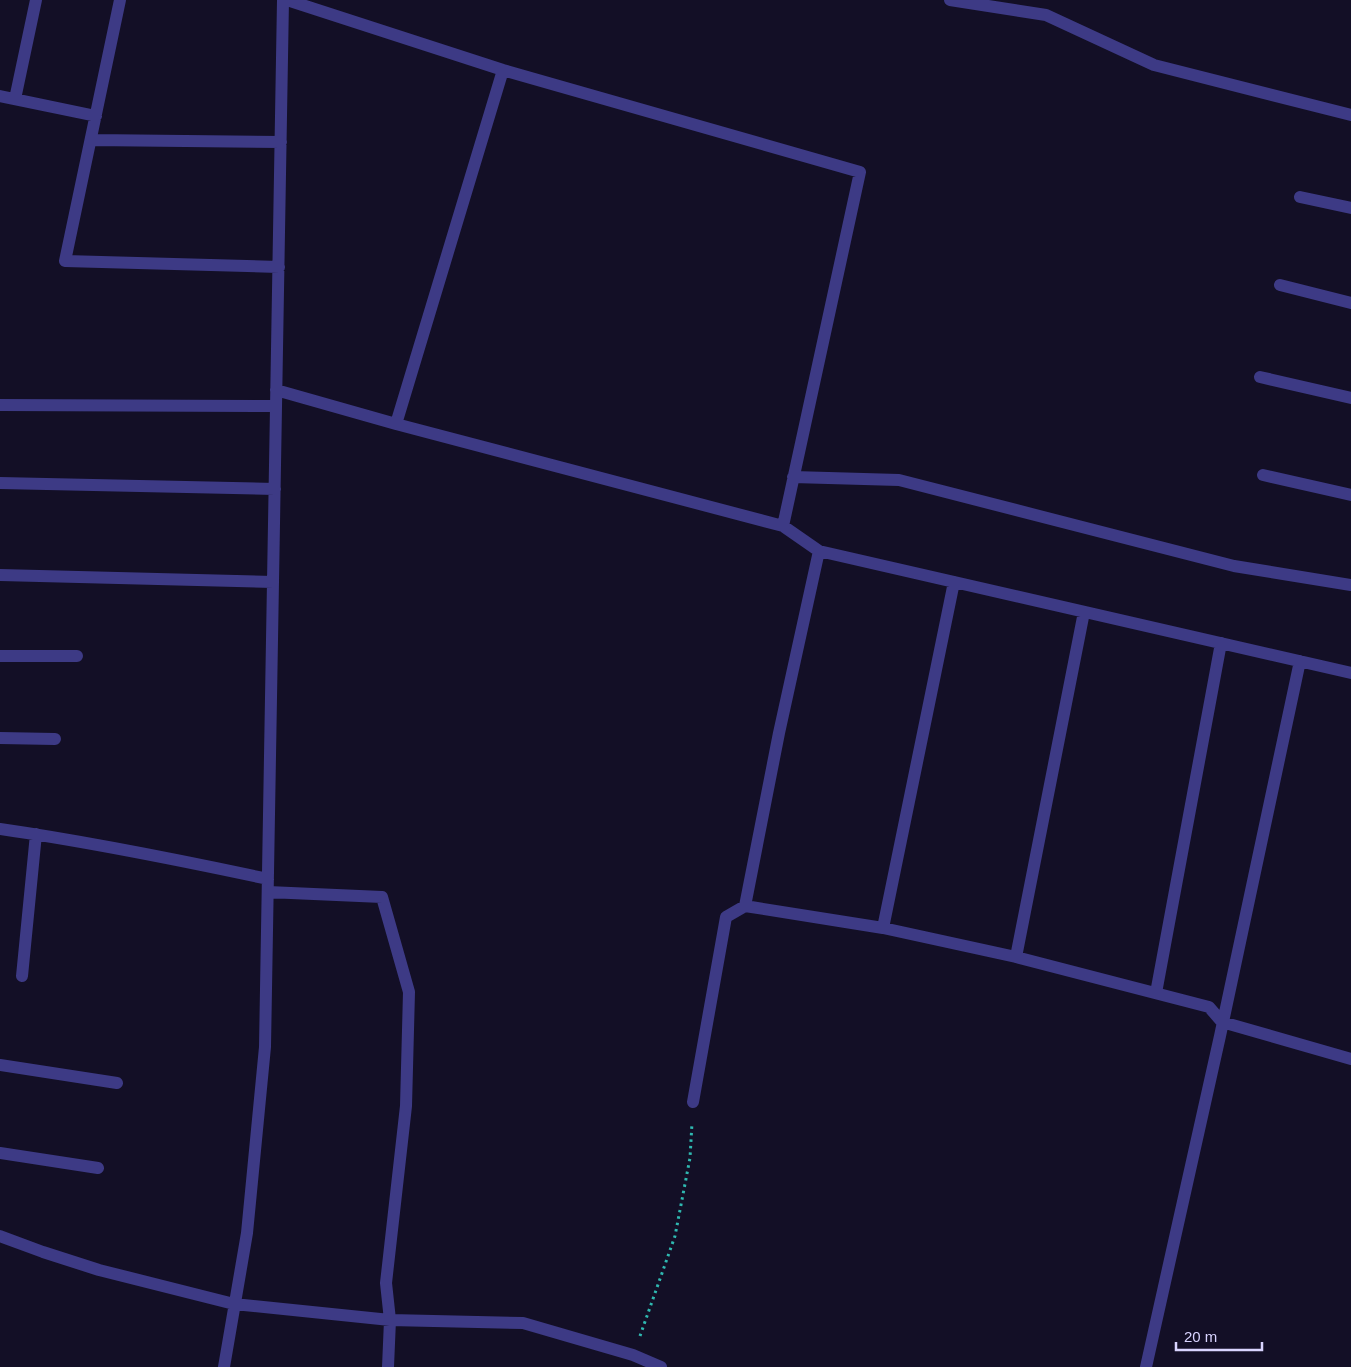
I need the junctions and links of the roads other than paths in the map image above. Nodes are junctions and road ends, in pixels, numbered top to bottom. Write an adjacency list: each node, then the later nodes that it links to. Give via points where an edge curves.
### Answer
1 (36, 0): 8 (street)
2 (120, 0): 10 (street)
3 (283, 0): 12 (street)
4 (287, 0): 6 (street)
5 (950, 0): 9 (street, via 1046,15 1154,65)
6 (503, 70): 23 (street); 25 (street, via 860,172)
7 (0, 96): 8 (street)
8 (15, 99): 10 (street)
9 (1351, 115)
10 (96, 116): 11 (street)
11 (91, 140): 12 (street); 15 (street, via 66,261)
12 (281, 142): 15 (street)
13 (1300, 196): 14 (street)
14 (1351, 208)
15 (279, 267): 19 (street)
16 (1280, 285): 17 (street)
17 (1351, 303)
18 (1260, 377): 20 (street)
19 (276, 390): 22 (street); 23 (street)
20 (1351, 398)
21 (0, 405): 22 (street)
22 (276, 406): 27 (street)
23 (396, 424): 29 (street)
24 (1263, 475): 28 (street)
25 (793, 477): 29 (street); 35 (street, via 899,480 1234,566)
26 (0, 483): 27 (street)
27 (275, 489): 33 (street)
28 (1351, 495)
29 (783, 526): 30 (street)
30 (819, 551): 34 (street); 48 (street)
31 (1351, 572): 35 (street)
32 (0, 575): 33 (street)
33 (273, 582): 46 (street)
34 (954, 582): 36 (street); 49 (street)
35 (1350, 585)
36 (1084, 612): 37 (street); 50 (street)
37 (1221, 643): 40 (street); 52 (street)
38 (0, 656): 39 (street)
39 (77, 656)
40 (1300, 661): 41 (street); 53 (street)
41 (1351, 673)
42 (0, 738): 43 (street)
43 (55, 739)
44 (0, 829): 45 (street)
45 (36, 834): 46 (street); 51 (street)
46 (268, 878): 47 (street)
47 (268, 892): 61 (street, via 265,1047 247,1233); 62 (street, via 382,897 409,992 406,1106 386,1283)
48 (745, 906): 49 (street); 57 (street, via 726,917)
49 (884, 928): 50 (street)
50 (1016, 957): 52 (street)
51 (22, 976)
52 (1156, 993): 53 (street, via 1209,1007)
53 (1222, 1022): 54 (street); 66 (street)
54 (1351, 1060)
55 (0, 1065): 56 (street)
56 (116, 1084)
57 (693, 1102)
58 (0, 1153): 59 (street)
59 (98, 1168)
60 (0, 1236): 61 (street, via 99,1270)
61 (234, 1304): 62 (street); 63 (street)
62 (390, 1320): 64 (street); 65 (street, via 523,1323 633,1355)
63 (224, 1367)
64 (388, 1367)
65 (661, 1367)
66 (1146, 1367)

